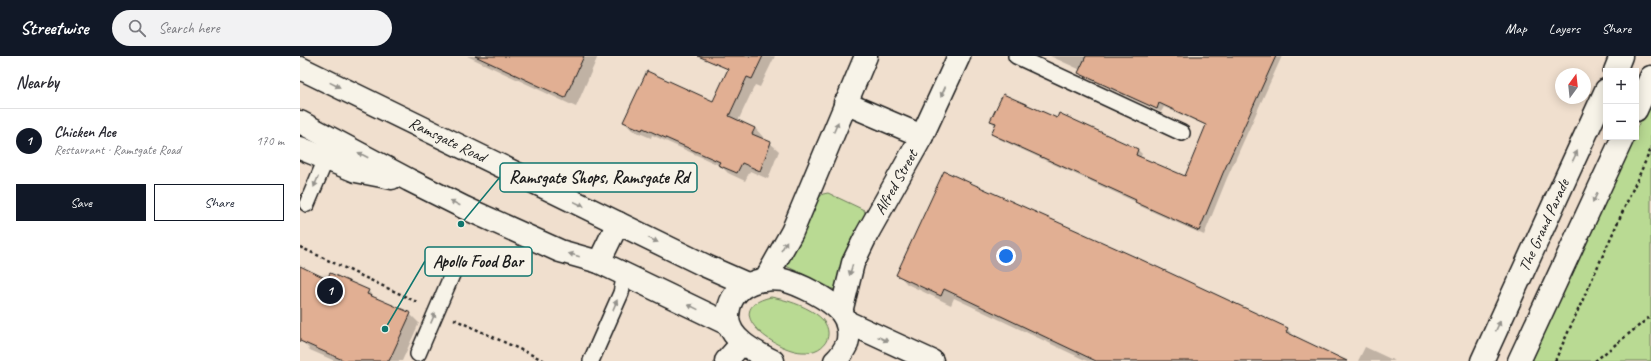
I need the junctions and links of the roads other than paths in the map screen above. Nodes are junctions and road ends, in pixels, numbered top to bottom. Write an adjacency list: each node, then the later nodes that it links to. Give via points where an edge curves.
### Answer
1 (866, 56): 9 (main road)
2 (959, 56): 13 (main road, Alfred Street, one-way to 13)
3 (1016, 56): 12 (lane)
4 (1621, 56): 6 (main road)
5 (300, 68): 19 (main road, Ramsgate Road, one-way to 19)
6 (1615, 68)
7 (1651, 77): 10 (main road)
8 (1603, 97): 33 (main road, The Grand Parade, one-way to 8)
9 (846, 103): 13 (main road); 23 (main road, one-way to 9, via 792,232)
10 (1639, 104)
11 (300, 122): 17 (main road, one-way to 11)
12 (1182, 133)
13 (922, 136): 24 (main road, Alfred Street, one-way to 24, via 853,263)
14 (1622, 140): 34 (main road, one-way to 34)
15 (300, 148): 16 (main road)
16 (326, 159): 17 (main road, via 356,171); 18 (lane, one-way to 18)
17 (409, 180): 20 (main road, one-way to 17, via 560,251)
18 (307, 204)
19 (618, 223): 20 (main road); 23 (main road, Ramsgate Road, one-way to 23, via 706,266)
20 (599, 262): 22 (main road)
21 (454, 270): 27 (lane, one-way to 21)
22 (625, 274): 25 (main road, one-way to 22); 28 (lane, one-way to 22, via 620,293)
23 (756, 282): 24 (main road, via 783,280 806,288); 25 (main road, via 732,298)
24 (844, 317): 31 (main road, Alfred Street, via 849,338); 32 (main road, one-way to 32)
25 (728, 324): 26 (main road)
26 (742, 343): 29 (main road); 30 (main road)
27 (418, 354)
28 (591, 361)
29 (726, 361)
30 (773, 361)
31 (835, 361)
32 (932, 361)
33 (1482, 361)
34 (1519, 361)

